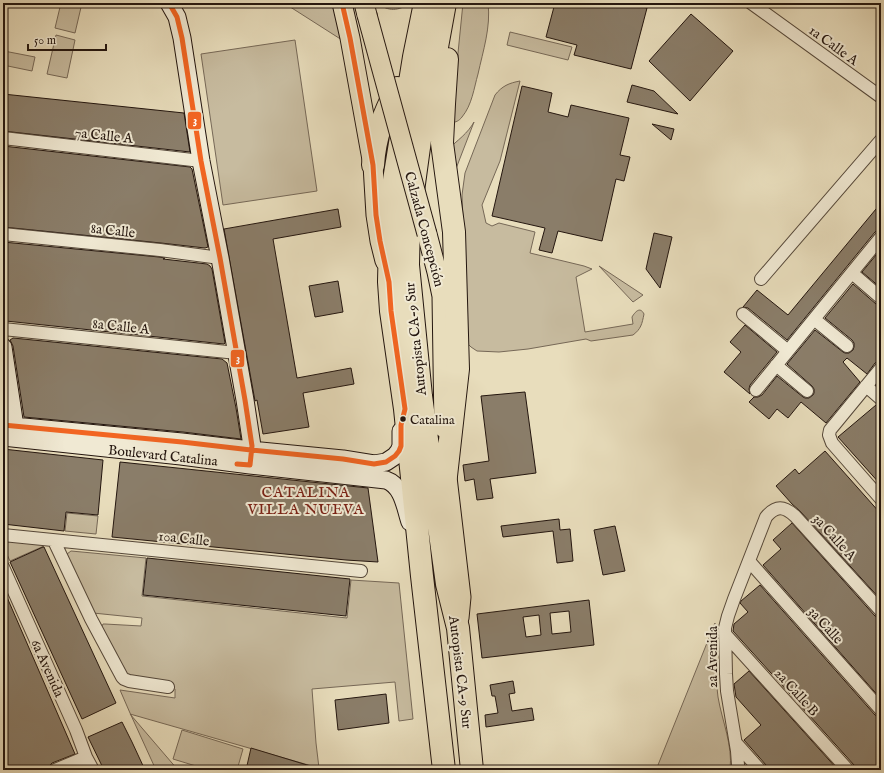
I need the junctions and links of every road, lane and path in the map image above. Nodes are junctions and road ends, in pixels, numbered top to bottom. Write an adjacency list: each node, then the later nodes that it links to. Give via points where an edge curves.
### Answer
1 (169, 3): 12 (main road, via 177,16 182,38)
2 (342, 3): 13 (main road)
3 (425, 3): 8 (highway, Autopista CA-9 Sur)
4 (445, 3): 47 (highway, Autopista CA-9 Sur, via 420,140 409,220 408,265 422,403 447,584)
5 (450, 3): 37 (highway, via 442,144 454,232 458,369)
6 (751, 3): 9 (street, 1a Calle A)
7 (366, 9): 37 (main road, Calzada Concepción, bridge, via 442,296)
8 (414, 57): 13 (highway, via 384,113 374,150); 19 (highway, Autopista CA-9 Sur, via 391,200)
9 (881, 97)
10 (3, 138): 12 (street, 7a Calle A)
11 (881, 140): 18 (street)
12 (201, 161): 16 (main road)
13 (373, 165): 19 (main road, via 376,215)
14 (3, 234): 16 (street, 8a Calle)
15 (881, 237): 17 (street)
16 (220, 258): 27 (main road)
17 (852, 273): 20 (street); 22 (street)
18 (761, 279)
19 (389, 282): 34 (highway, Autopista CA-9 Sur)
20 (881, 298)
21 (743, 314): 26 (street)
22 (814, 319): 24 (street); 26 (street)
23 (3, 328): 27 (street, 8a Calle A)
24 (847, 346)
25 (3, 347): 35 (main road, via 14,420)
26 (788, 351): 28 (street)
27 (237, 354): 36 (main road)
28 (776, 365): 31 (street); 32 (street)
29 (881, 368): 30 (street)
30 (866, 386): 33 (street); 38 (street, via 835,424 829,436 832,443)
31 (756, 390)
32 (808, 391)
33 (881, 399)
34 (405, 409): 36 (main road, Boulevard Catalina, via 401,425 401,446 395,456 386,462 368,464 343,459); 42 (highway, Autopista CA-9 Sur)
35 (6, 429): 36 (main road, Boulevard Catalina)
36 (251, 458): 42 (main road, Boulevard Catalina, via 390,482 401,494)
37 (446, 476): 47 (main road, Calzada Concepción, via 461,598)
38 (881, 499)
39 (778, 508): 43 (street, 2a Avenida, via 766,517); 46 (street, 3a Calle A, via 796,516)
40 (3, 535): 41 (street, 10a Calle)
41 (54, 541): 45 (street, 10a Calle); 49 (street, via 122,677 129,681)
42 (419, 550): 55 (highway, Autopista CA-9 Sur)
43 (749, 561): 48 (street, 2a Avenida, via 728,616); 50 (street, 3a Calle)
44 (3, 567): 52 (street, 6a Avenida)
45 (362, 571)
46 (881, 611)
47 (458, 628): 56 (highway, Autopista CA-9 Sur)
48 (725, 634): 51 (street, 2a Avenida, via 727,691); 59 (street, 2a Calle B)
49 (168, 687)
50 (881, 710)
51 (736, 743): 57 (street, 2a Avenida); 58 (street)
52 (86, 757): 53 (street); 54 (street, 6a Avenida)
53 (55, 770)
54 (93, 770)
55 (444, 770)
56 (472, 770)
57 (738, 770): 58 (street, via 747,767)
58 (759, 770)
59 (848, 770)

